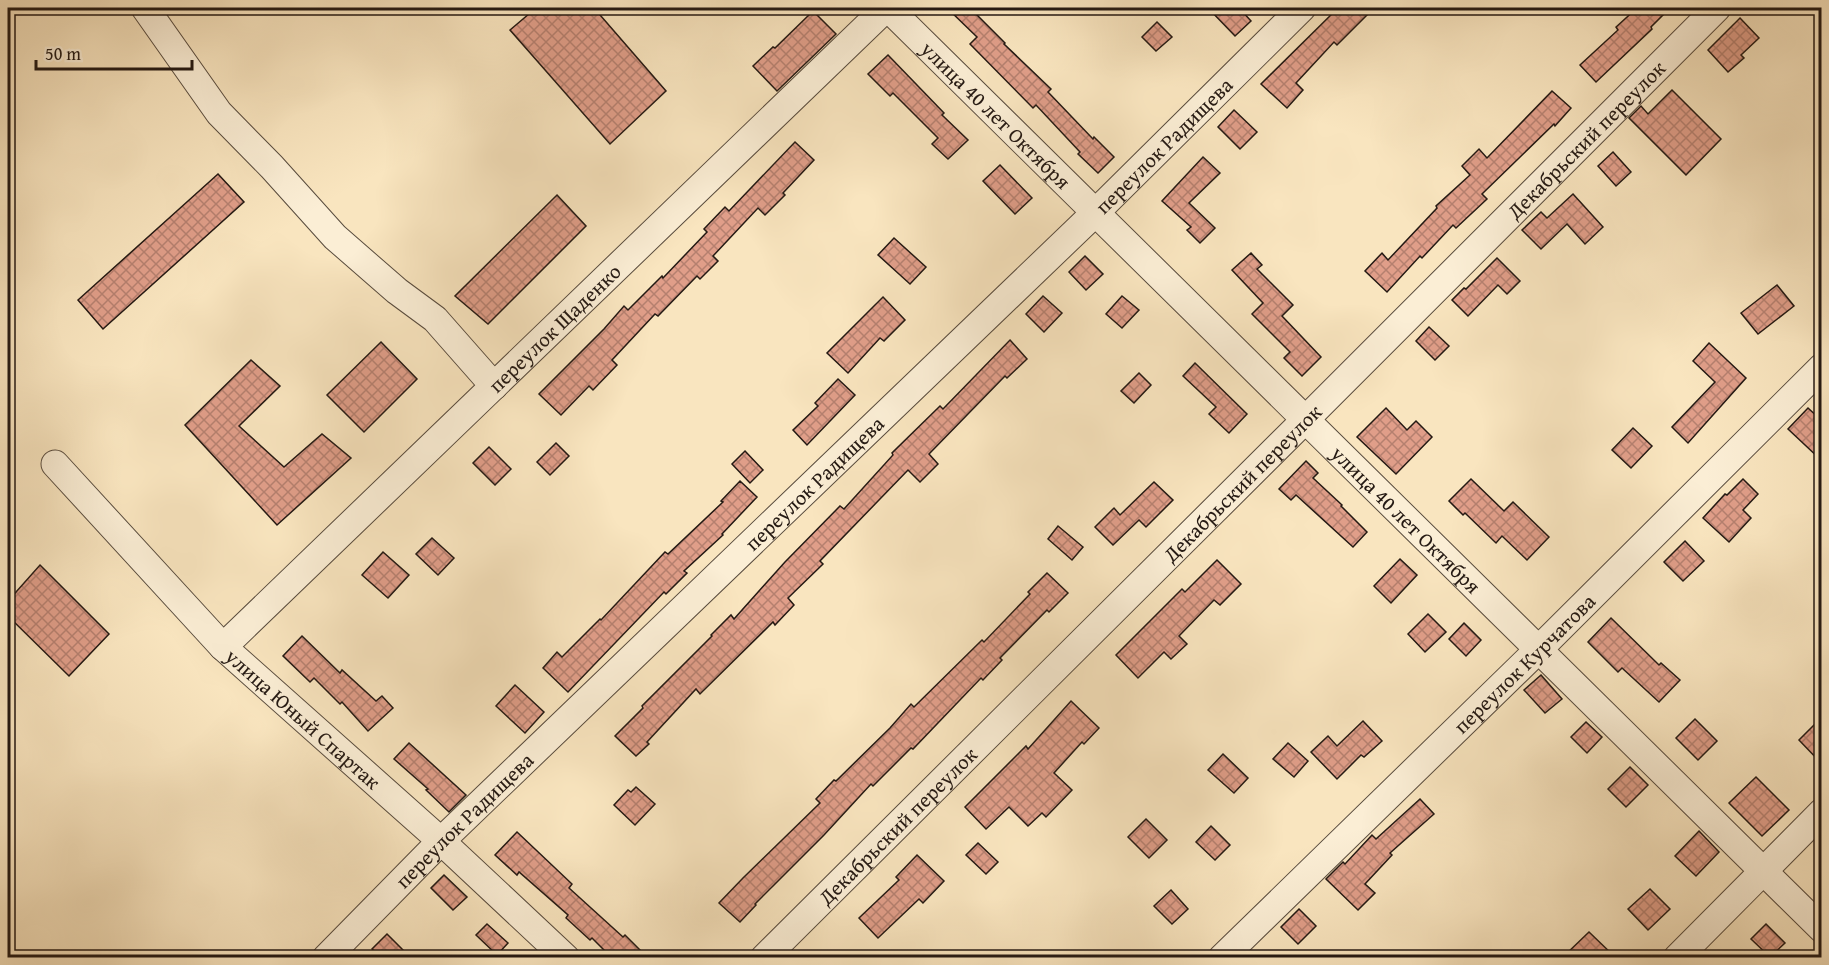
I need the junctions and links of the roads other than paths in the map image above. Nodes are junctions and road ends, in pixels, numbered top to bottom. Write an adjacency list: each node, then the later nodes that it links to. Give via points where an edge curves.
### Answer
1 (145, 8): 7 (street, via 219,112 335,237 435,319)
2 (887, 8): 5 (street, улица 40 лет Октября); 7 (street, переулок Щаденко)
3 (1302, 8): 5 (street, переулок Радищева)
4 (1717, 8): 8 (street, Декабрьский переулок)
5 (1095, 212): 8 (street, улица 40 лет Октября); 13 (street, переулок Радищева)
6 (1821, 367): 11 (street, переулок Курчатова)
7 (494, 386): 10 (street, переулок Щаденко)
8 (1305, 420): 11 (street, улица 40 лет Октября); 18 (street, Декабрьский переулок)
9 (56, 464): 10 (street, улица Юный Спартак)
10 (223, 647): 13 (street, улица Юный Спартак)
11 (1538, 650): 14 (street, улица 40 лет Октября); 19 (street, переулок Курчатова)
12 (1821, 812): 14 (street)
13 (441, 841): 16 (street, переулок Радищева); 17 (street, улица Юный Спартак)
14 (1763, 871): 15 (street, улица 40 лет Октября); 20 (street)
15 (1821, 929)
16 (326, 957)
17 (566, 957)
18 (764, 957)
19 (1222, 957)
20 (1677, 957)

